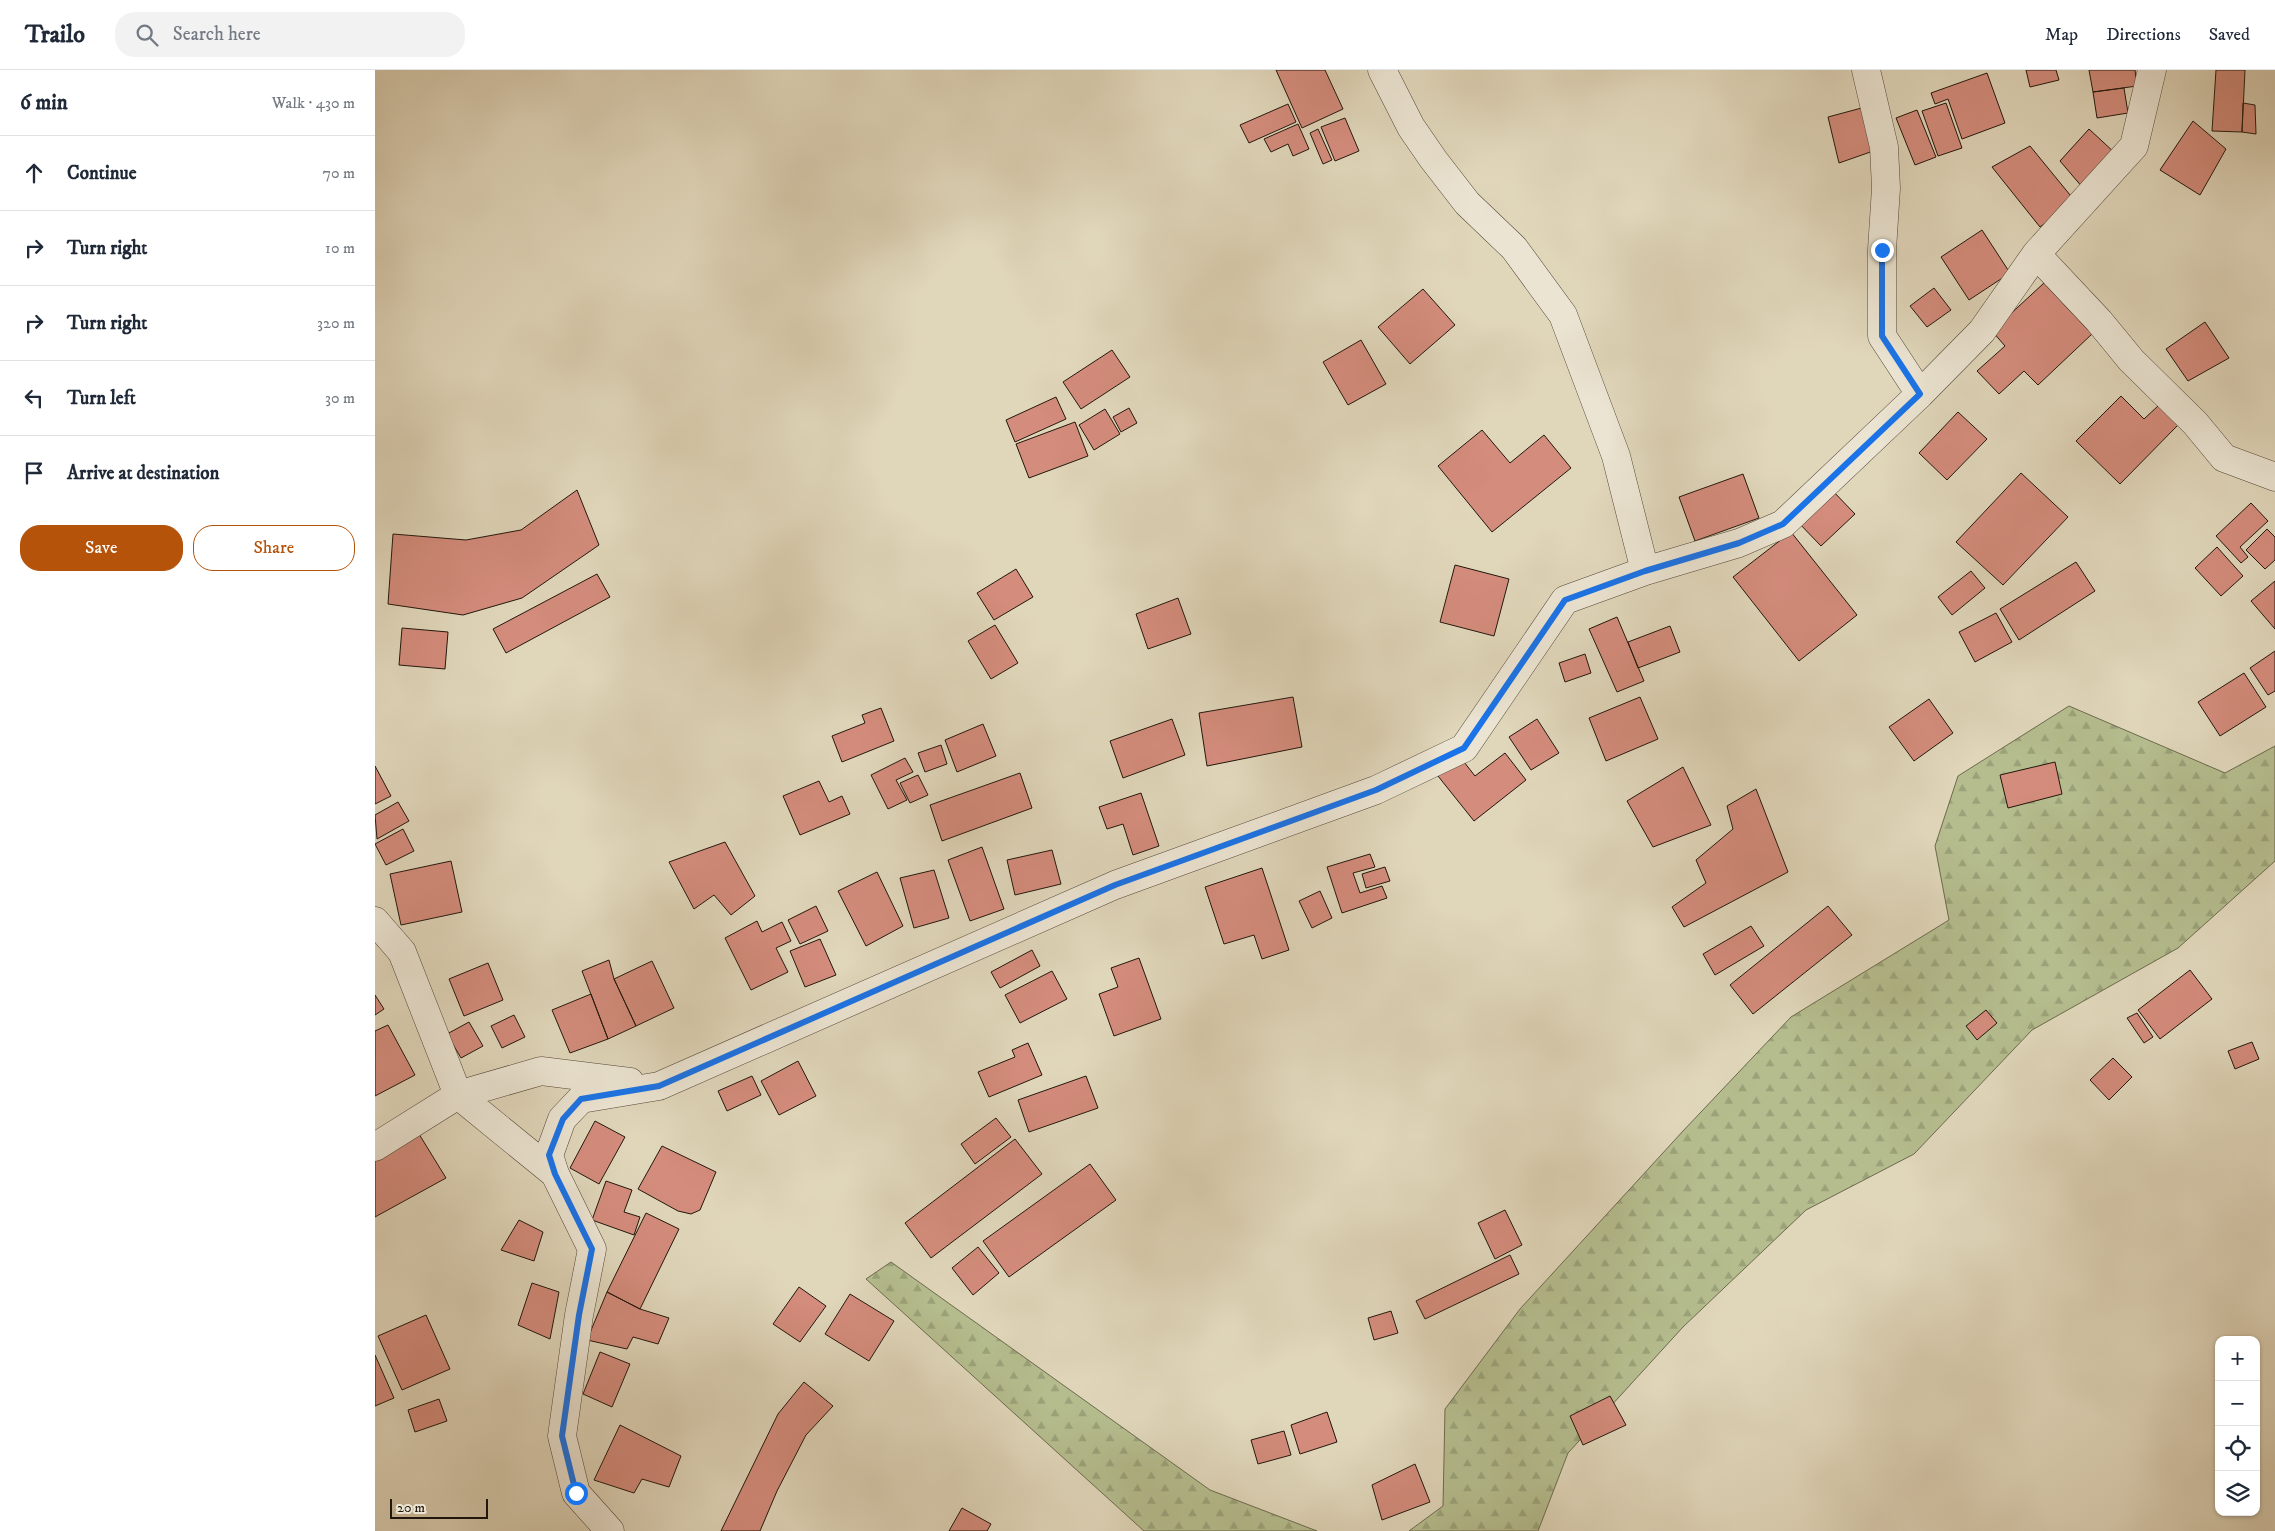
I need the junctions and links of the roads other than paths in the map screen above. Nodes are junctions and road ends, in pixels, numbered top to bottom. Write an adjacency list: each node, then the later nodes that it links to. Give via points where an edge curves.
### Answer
1 (1382, 70): 7 (street, via 1411,127 1433,159 1467,203 1514,248 1563,315 1616,456)
2 (1866, 70): 5 (street, via 1884,146 1882,336)
3 (2152, 70): 4 (street, via 2134,146)
4 (2037, 254): 5 (street, via 1983,331); 6 (street, via 2224,458)
5 (1920, 394): 7 (street, via 1783,524 1739,543)
6 (2275, 477)
7 (1645, 571): 9 (street, via 1565,600 1464,748 1376,790 1115,885)
8 (375, 921): 10 (street, via 402,952)
9 (659, 1086): 10 (street, via 541,1071); 12 (street, via 581,1099 563,1119 549,1155)
10 (458, 1095): 11 (street); 12 (street)
11 (375, 1147)
12 (555, 1174): 13 (street, via 592,1249 562,1436 576,1493)
13 (609, 1531)

